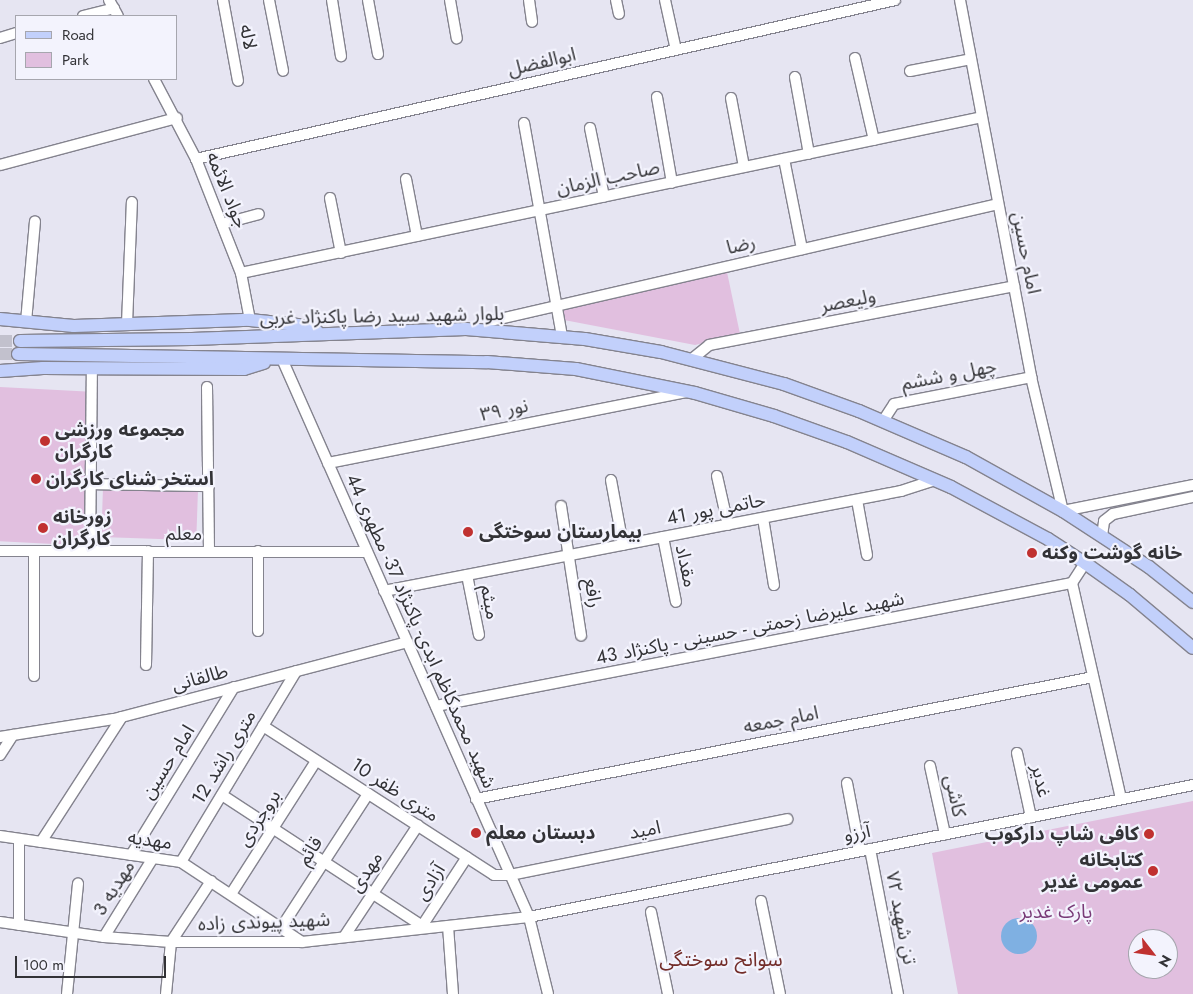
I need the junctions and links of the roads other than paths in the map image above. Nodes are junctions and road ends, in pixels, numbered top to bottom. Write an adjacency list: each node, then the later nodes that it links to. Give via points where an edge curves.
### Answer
1 (223, 0): 27 (street, لاله)
2 (269, 0): 23 (street)
3 (332, 0): 20 (street)
4 (368, 0): 19 (street)
5 (450, 0): 17 (street)
6 (529, 0): 14 (street)
7 (616, 0): 12 (street)
8 (665, 0): 18 (street)
9 (895, 0): 18 (street, ابوالفضل)
10 (960, 0): 22 (street, امام حسین)
11 (114, 8): 13 (street)
12 (619, 14)
13 (87, 15)
14 (532, 22)
15 (15, 33): 16 (street)
16 (0, 38)
17 (457, 38)
18 (676, 50): 36 (street, ابوالفضل)
19 (378, 54)
20 (341, 56)
21 (855, 58): 34 (street)
22 (971, 59): 24 (street); 30 (street, امام حسین)
23 (283, 71)
24 (910, 71)
25 (795, 77): 35 (street)
26 (155, 80): 31 (street, جواد الائمه)
27 (238, 81)
28 (657, 97): 41 (street)
29 (731, 98): 39 (street)
30 (982, 117): 34 (street, صاحب الزمان); 45 (street, امام حسین)
31 (177, 118): 36 (street, جواد الائمه); 38 (street)
32 (524, 123): 46 (street)
33 (590, 128): 42 (street)
34 (874, 140): 35 (street, صاحب الزمان)
35 (809, 154): 37 (street, صاحب الزمان)
36 (196, 159): 49 (street, جواد الائمه)
37 (784, 159): 39 (street, صاحب الزمان); 51 (street)
38 (0, 165)
39 (744, 167): 41 (street, صاحب الزمان)
40 (406, 179): 50 (street)
41 (672, 183): 42 (street, صاحب الزمان)
42 (604, 197): 46 (street, صاحب الزمان)
43 (330, 198): 52 (street)
44 (132, 202): 60 (street)
45 (998, 204): 51 (street, رضا); 54 (street, امام حسین)
46 (540, 210): 50 (street, صاحب الزمان); 55 (street)
47 (259, 214): 49 (street)
48 (35, 221): 58 (street)
49 (222, 224): 53 (street, جواد الائمه)
50 (417, 236): 52 (street, صاحب الزمان)
51 (802, 249): 55 (street, رضا)
52 (341, 253): 53 (street, صاحب الزمان)
53 (241, 273): 56 (street, جواد الائمه)
54 (1014, 286): 64 (street, ولیعصر, via 709,346); 67 (street, امام حسین)
55 (557, 304): 57 (street, رضا); 62 (street)
56 (250, 320): 60 (main road); 61 (main road, via 298,325)
57 (491, 321)
58 (26, 322): 59 (main road); 60 (main road, via 74,326)
59 (3, 323)
60 (127, 324)
61 (322, 333): 62 (main road, بلوار شهید سید رضا پاکنژاد غربی, via 466,330); 63 (main road, بلوار شهید سید رضا پاکنژاد غربی, via 19,347)
62 (562, 337): 64 (main road, بلوار شهید سید رضا پاکنژاد غربی)
63 (282, 359): 66 (main road, via 244,368); 69 (main road, via 478,362 576,369); 71 (street, شهید محمدکاظم ابدی- پاکنژاد 37- مطهری 44)
64 (692, 360): 70 (main road, بلوار شهید سید رضا پاکنژاد غربی, via 784,384)
65 (1, 368): 66 (main road)
66 (92, 368): 75 (street)
67 (1031, 377): 70 (street, چهل و ششم, via 894,404); 81 (street, امام حسین)
68 (207, 387): 77 (street)
69 (688, 391): 71 (street, نور ۳۹); 74 (main road, via 847,442)
70 (883, 421): 81 (main road, بلوار شهید سید رضا پاکنژاد غربی, via 966,457)
71 (328, 463): 93 (street, شهید محمدکاظم ابدی- پاکنژاد 37- مطهری 44)
72 (717, 476): 83 (street)
73 (611, 480): 86 (street)
74 (935, 480): 79 (street, حاتمی پور 41); 96 (main road, via 1048,539)
75 (91, 484): 77 (street); 89 (street)
76 (1193, 485): 81 (street)
77 (209, 486): 91 (street)
78 (1193, 497): 84 (street, via 1113,514 1104,521)
79 (857, 500): 82 (street, حاتمی پور 41); 94 (street)
80 (560, 506): 95 (street, رافع)
81 (1063, 511): 84 (main road, بلوار شهید سید رضا پاکنژاد غربی)
82 (763, 518): 83 (street, حاتمی پور 41); 99 (street)
83 (728, 525): 85 (street, حاتمی پور 41)
84 (1102, 536): 102 (main road, بلوار شهید سید رضا پاکنژاد غربی)
85 (663, 537): 86 (street, حاتمی پور 41); 101 (street, مقداد)
86 (623, 545): 95 (street, حاتمی پور 41)
87 (0, 551): 88 (street, معلم)
88 (34, 551): 89 (street, معلم); 110 (street)
89 (90, 551): 90 (street, معلم)
90 (148, 551): 91 (street, معلم); 108 (street)
91 (209, 551): 92 (street, معلم)
92 (258, 551): 93 (street, معلم); 103 (street)
93 (367, 552): 100 (street, شهید محمدکاظم ابدی- پاکنژاد 37- مطهری 44)
94 (867, 554)
95 (569, 555): 97 (street, حاتمی پور 41); 104 (street, رافع)
96 (1085, 564): 98 (street); 107 (main road, via 1130,595)
97 (467, 575): 100 (street, حاتمی پور 41); 105 (street, میثم)
98 (1072, 583): 111 (street); 113 (street, شهید علیرضا زحمتی - حسینی - پاکنژاد 43)
99 (774, 585)
100 (384, 591): 106 (street, شهید محمدکاظم ابدی- پاکنژاد 37- مطهری 44)
101 (676, 602)
102 (1193, 602)
103 (258, 631)
104 (581, 635)
105 (479, 636)
106 (407, 642): 109 (street, طالقانی); 113 (street, شهید محمدکاظم ابدی- پاکنژاد 37- مطهری 44)
107 (1193, 648)
108 (146, 664)
109 (296, 671): 112 (street, طالقانی); 115 (street, 12 متری راشد)
110 (34, 676)
111 (1093, 677): 126 (street, امام جمعه); 127 (street)
112 (234, 687): 114 (street, طالقانی); 137 (street, امام حسین)
113 (436, 706): 126 (street, شهید محمدکاظم ابدی- پاکنژاد 37- مطهری 44)
114 (122, 717): 116 (street, طالقانی); 135 (street)
115 (262, 726): 120 (street, 10 متری ظفر); 125 (street, 12 متری راشد)
116 (12, 735): 117 (street, طالقانی); 119 (street)
117 (0, 737)
118 (1017, 753): 128 (street, غدیر)
119 (0, 755)
120 (316, 760): 124 (street, 10 متری ظفر); 131 (street, بروجردی)
121 (930, 766): 132 (street, کاشی)
122 (847, 782): 136 (street, ۷۲ تن شهید)
123 (1193, 784): 127 (street, آرزو)
124 (368, 794): 130 (street, 10 متری ظفر); 141 (street, قائم)
125 (222, 795): 131 (street); 140 (street, 12 متری راشد)
126 (476, 799): 142 (street, شهید محمدکاظم ابدی- پاکنژاد 37- مطهری 44)
127 (1121, 799): 128 (street, آرزو)
128 (1030, 817): 132 (street, آرزو)
129 (786, 819): 142 (street, امید)
130 (418, 825): 138 (street, 10 متری ظفر); 146 (street, مهدی)
131 (273, 828): 141 (street); 145 (street, بروجردی)
132 (945, 834): 136 (street, آرزو)
133 (0, 836): 134 (street, مهدیه)
134 (19, 839): 135 (street, مهدیه); 151 (street)
135 (41, 842): 137 (street, مهدیه)
136 (865, 850): 149 (street, آرزو); 166 (street, ۷۲ تن شهید)
137 (130, 854): 139 (street, مهدیه)
138 (467, 857): 142 (street, 10 متری ظفر, via 494,875); 153 (street, آزادی)
139 (153, 858): 140 (street, مهدیه); 156 (street, مهدیه 3)
140 (182, 862): 143 (street, مهدیه)
141 (324, 862): 146 (street); 154 (street, قائم)
142 (510, 875): 149 (street, شهید محمدکاظم ابدی- پاکنژاد 37- مطهری 44)
143 (211, 881): 145 (street, مهدیه); 158 (street)
144 (78, 884): 155 (street)
145 (231, 894): 154 (street, مهدیه)
146 (372, 894): 153 (street); 157 (street, مهدی)
147 (761, 901): 165 (street)
148 (651, 912): 164 (street)
149 (529, 917): 152 (street, شهید پیوندی زاده); 163 (street)
150 (0, 922): 151 (street, شهید پیوندی زاده)
151 (18, 925): 155 (street, شهید پیوندی زاده)
152 (448, 926): 153 (street, شهید پیوندی زاده); 162 (street)
153 (423, 927): 157 (street, شهید پیوندی زاده)
154 (281, 928): 159 (street, مهدیه)
155 (71, 933): 156 (street, شهید پیوندی زاده); 160 (street)
156 (104, 937): 158 (street, شهید پیوندی زاده)
157 (344, 937): 159 (street, شهید پیوندی زاده)
158 (171, 942): 159 (street, شهید پیوندی زاده); 161 (street)
159 (302, 942)
160 (67, 994)
161 (166, 994)
162 (453, 994)
163 (548, 994)
164 (668, 994)
165 (780, 994)
166 (898, 994)

